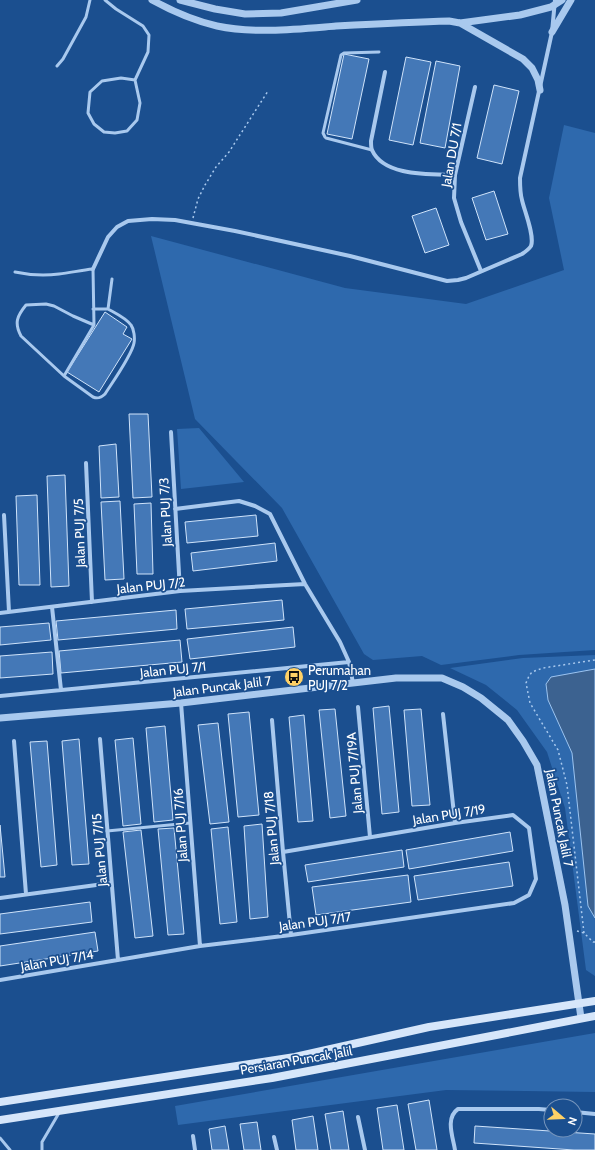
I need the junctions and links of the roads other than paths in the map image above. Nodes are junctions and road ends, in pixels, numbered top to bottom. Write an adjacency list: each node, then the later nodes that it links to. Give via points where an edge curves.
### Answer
1 (90, 0): 11 (lane, via 86,18)
2 (105, 0): 13 (lane, via 143,26 149,35 148,52)
3 (152, 0): 8 (street, via 199,20 235,28 290,29 449,21)
4 (180, 0): 5 (street, via 245,14 281,13)
5 (357, 0)
6 (571, 0): 9 (street)
7 (558, 1): 8 (street, via 551,6 520,15); 9 (street)
8 (460, 23): 15 (street, via 523,59 532,68)
9 (552, 32): 15 (street)
10 (379, 52): 16 (lane, via 341,55 324,133 326,138)
11 (57, 66)
12 (385, 72): 16 (street, via 371,135)
13 (135, 80): 13 (lane, via 140,103 137,120 127,131 104,132 94,124 88,113 90,92 102,81 121,78)
14 (475, 87): 17 (street, Jalan DU 7/1)
15 (540, 90): 19 (street, via 520,178 531,246 522,254)
16 (372, 150): 17 (street, via 377,158 386,164 408,173)
17 (455, 175): 19 (street, Jalan DU 7/1, via 454,198)
18 (93, 269): 19 (street, via 108,237 117,227 128,220 152,219 175,220 235,231 350,256 447,281 462,279); 20 (lane, via 42,275); 23 (lane)
19 (481, 271)
20 (15, 272)
21 (112, 279): 22 (lane)
22 (108, 308): 23 (lane); 25 (lane, via 132,325 134,343 132,351 105,394 101,398 93,397)
23 (93, 309): 24 (lane)
24 (94, 325): 25 (lane); 25 (lane, via 50,305 26,305 22,310 17,320 21,336)
25 (64, 376)
26 (171, 432): 28 (street, Jalan PUJ 7/3)
27 (86, 463): 32 (street, Jalan PUJ 7/5)
28 (175, 509): 30 (street, via 239,501 270,514); 31 (street, Jalan PUJ 7/3)
29 (4, 515): 34 (street)
30 (305, 584): 31 (street, Jalan PUJ 7/2); 36 (street)
31 (180, 591): 32 (street, Jalan PUJ 7/2)
32 (92, 602): 33 (street, Jalan PUJ 7/2)
33 (52, 607): 34 (street, Jalan PUJ 7/2); 38 (street)
34 (9, 612): 35 (street, Jalan PUJ 7/2)
35 (0, 613)
36 (349, 662): 37 (street); 38 (street, Jalan PUJ 7/1)
37 (353, 682): 40 (street, Jalan Puncak Jalil 7); 61 (street, Jalan Puncak Jalil 7, via 396,678 442,678 481,698 508,720 523,741 537,765 565,905)
38 (61, 690): 39 (street, Jalan PUJ 7/1)
39 (0, 696)
40 (181, 703): 43 (street, Jalan Puncak Jalil 7); 47 (street, Jalan PUJ 7/16)
41 (358, 707): 50 (street, Jalan PUJ 7/19A)
42 (443, 714): 48 (street)
43 (0, 718)
44 (272, 720): 51 (street, Jalan PUJ 7/18)
45 (100, 739): 49 (street, Jalan PUJ 7/15)
46 (14, 741): 53 (street)
47 (190, 823): 49 (lane); 57 (street, Jalan PUJ 7/16)
48 (455, 823): 50 (street, Jalan PUJ 7/19); 55 (street, Jalan PUJ 7/19, via 513,815 529,828 536,879 529,895)
49 (107, 831): 52 (street, Jalan PUJ 7/15)
50 (370, 837): 51 (street, Jalan PUJ 7/19)
51 (283, 852): 56 (street, Jalan PUJ 7/18)
52 (111, 883): 53 (street); 58 (street, Jalan PUJ 7/15)
53 (26, 894): 54 (street)
54 (0, 898)
55 (514, 903): 56 (street, Jalan PUJ 7/17)
56 (291, 935): 57 (street, Jalan PUJ 7/17)
57 (200, 946): 58 (street, Jalan PUJ 7/17)
58 (118, 960): 59 (street, Jalan PUJ 7/14)
59 (0, 980)
60 (595, 1001): 61 (main road, Persiaran Puncak Jalil)
61 (579, 1004): 63 (street, Jalan Puncak Jalil 7); 64 (main road, Persiaran Puncak Jalil, via 429,1027 295,1057)
62 (595, 1016): 63 (main road, Persiaran Puncak Jalil)
63 (581, 1018): 66 (main road, Persiaran Puncak Jalil, via 272,1078)
64 (0, 1102)
65 (543, 1109): 79 (street, via 458,1109 450,1119)
66 (60, 1111): 70 (main road, Persiaran Puncak Jalil); 75 (lane, via 42,1142)
67 (583, 1113): 68 (street)
68 (595, 1114)
69 (358, 1117): 78 (street)
70 (0, 1120)
71 (193, 1136): 76 (street)
72 (274, 1137): 77 (street)
73 (0, 1138): 74 (lane)
74 (10, 1150)
75 (42, 1150)
76 (195, 1150)
77 (277, 1150)
78 (365, 1150)
79 (455, 1150)

